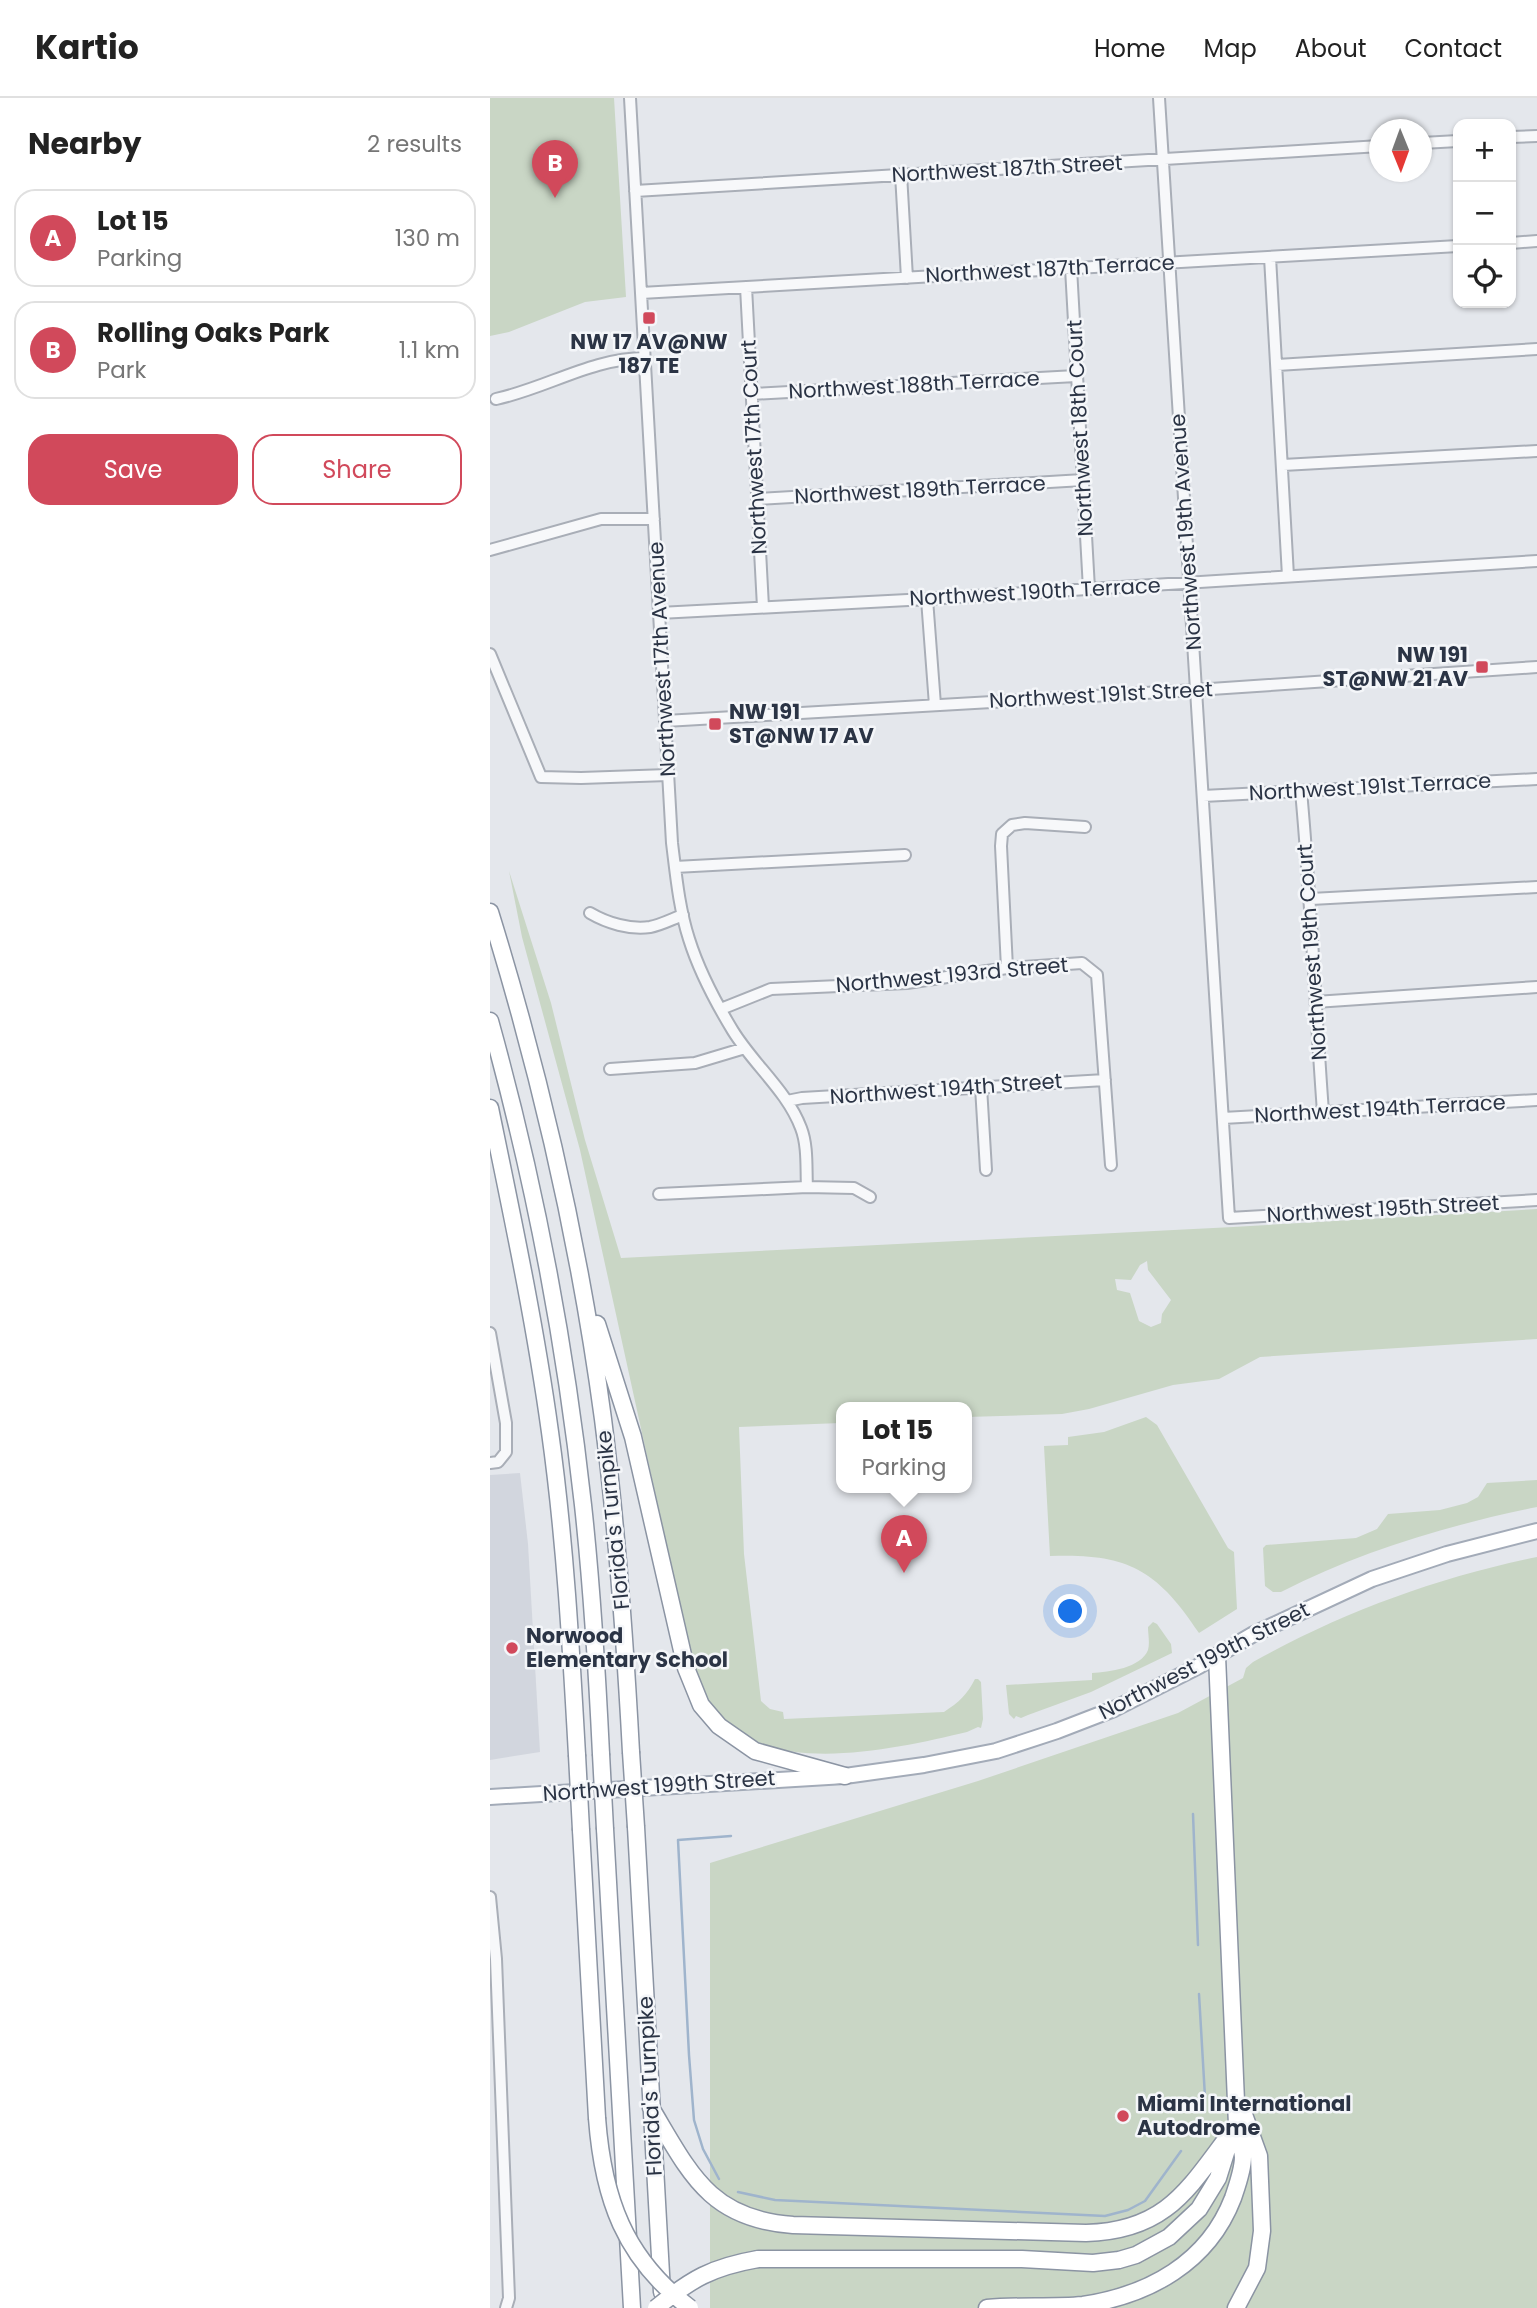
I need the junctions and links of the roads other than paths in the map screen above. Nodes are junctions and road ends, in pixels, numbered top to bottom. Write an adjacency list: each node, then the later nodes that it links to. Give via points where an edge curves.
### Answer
1 (630, 98): 10 (street, Northwest 17th Avenue)
2 (1159, 98): 8 (street, Northwest 19th Avenue)
3 (1537, 136): 4 (street)
4 (1516, 137)
5 (1453, 141): 6 (street)
6 (1432, 142)
7 (1369, 147): 8 (street, Northwest 187th Street)
8 (1163, 160): 9 (street, Northwest 187th Street); 15 (street, Northwest 19th Avenue)
9 (901, 174): 10 (street, Northwest 187th Street); 17 (street)
10 (635, 191): 19 (street, Northwest 17th Avenue)
11 (1537, 241): 12 (street)
12 (1516, 243)
13 (1453, 246): 14 (street, Northwest 187th Terrace)
14 (1270, 257): 15 (street, Northwest 187th Terrace); 22 (street)
15 (1170, 262): 16 (street, Northwest 187th Terrace); 34 (street, Northwest 19th Avenue)
16 (1071, 268): 17 (street, Northwest 187th Terrace); 23 (street, Northwest 18th Court)
17 (907, 278): 18 (street, Northwest 187th Terrace)
18 (746, 287): 19 (street, Northwest 187th Terrace); 24 (street, Northwest 17th Court)
19 (641, 293): 21 (street, Northwest 17th Avenue)
20 (1537, 349): 22 (street)
21 (645, 358): 25 (street, via 594,365); 30 (street, Northwest 17th Avenue)
22 (1277, 365): 27 (street)
23 (1076, 376): 24 (street, Northwest 188th Terrace); 28 (street, Northwest 18th Court)
24 (751, 394): 29 (street, Northwest 17th Court)
25 (496, 399)
26 (1537, 451): 27 (street)
27 (1283, 465): 33 (street)
28 (1083, 480): 29 (street, Northwest 189th Terrace); 35 (street, Northwest 18th Court)
29 (757, 499): 37 (street, Northwest 17th Court)
30 (654, 519): 31 (street, via 601,519); 38 (street, Northwest 17th Avenue)
31 (490, 550)
32 (1537, 561): 33 (street, Northwest 190th Terrace)
33 (1288, 576): 34 (street, Northwest 190th Terrace)
34 (1189, 583): 35 (street, Northwest 190th Terrace); 41 (street, Northwest 19th Avenue)
35 (1090, 589): 36 (street, Northwest 190th Terrace)
36 (927, 599): 37 (street, Northwest 190th Terrace); 42 (street)
37 (763, 607): 38 (street, Northwest 190th Terrace)
38 (659, 612): 43 (street, Northwest 17th Avenue)
39 (490, 654): 44 (street, via 541,777)
40 (1537, 667): 41 (street, Northwest 191st Street)
41 (1196, 690): 42 (street, Northwest 191st Street); 47 (street, Northwest 19th Avenue)
42 (935, 705): 43 (street, Northwest 191st Street)
43 (665, 721): 44 (street, Northwest 17th Avenue)
44 (668, 775): 50 (street, Northwest 17th Avenue)
45 (1537, 779): 46 (street, Northwest 191st Terrace)
46 (1301, 791): 47 (street, Northwest 191st Terrace); 52 (street, Northwest 19th Court)
47 (1203, 796): 69 (street, Northwest 19th Avenue)
48 (1084, 827): 56 (street, via 1025,823 1012,825 1002,834)
49 (905, 855): 50 (street)
50 (675, 867): 55 (street, Northwest 17th Avenue)
51 (1537, 887): 52 (street)
52 (1311, 899): 58 (street, Northwest 19th Court)
53 (490, 912): 77 (highway, Florida's Turnpike, via 542,1096)
54 (590, 913): 55 (street, via 610,923 651,927)
55 (682, 915): 59 (street, Northwest 17th Avenue)
56 (1007, 968): 59 (street, Northwest 193rd Street, via 907,983 771,989); 63 (street, Northwest 193rd Street, via 1082,962 1097,975)
57 (1537, 987): 58 (street)
58 (1315, 1002): 68 (street, Northwest 19th Court)
59 (721, 1009): 61 (street, Northwest 17th Avenue)
60 (490, 1020): 90 (highway, Florida's Turnpike, bridge, via 553,1297 590,1578)
61 (745, 1048): 62 (street, via 695,1063); 66 (street, Northwest 17th Avenue)
62 (610, 1069)
63 (1105, 1080): 64 (street, Northwest 194th Street); 70 (street)
64 (981, 1087): 66 (street, Northwest 194th Street); 71 (street)
65 (1537, 1100): 68 (street, Northwest 194th Terrace)
66 (787, 1101): 72 (street, Northwest 17th Avenue, via 802,1129)
67 (490, 1108): 93 (highway, bridge, via 550,1431 565,1573 602,2167 631,2245 651,2272)
68 (1323, 1112): 69 (street, Northwest 194th Terrace)
69 (1223, 1118): 76 (street, Northwest 19th Avenue)
70 (1111, 1165)
71 (986, 1170)
72 (807, 1187): 73 (street); 74 (street, via 854,1188)
73 (659, 1194)
74 (870, 1197)
75 (1537, 1200): 76 (street, Northwest 195th Street)
76 (1229, 1218)
77 (579, 1267): 83 (highway, via 633,1437 695,1694 719,1726 748,1748); 87 (highway, Florida's Turnpike, bridge, via 599,1392 623,1613)
78 (490, 1333): 79 (street)
79 (492, 1358): 80 (street, via 506,1423 506,1452 499,1462)
80 (490, 1463)
81 (1537, 1531): 82 (main road, Northwest 199th Street, via 1373,1579)
82 (1217, 1656): 83 (main road, Northwest 199th Street, via 1114,1709 996,1751); 86 (highway)
83 (845, 1776): 84 (main road, Northwest 199th Street)
84 (490, 1797)
85 (490, 1897): 89 (street, via 496,1959)
86 (1237, 2095): 88 (highway); 95 (highway, via 1259,2156 1262,2231 1257,2268)
87 (651, 2108): 88 (highway, via 685,2166 715,2199 752,2218 807,2225 1086,2233 1130,2228 1176,2202); 92 (highway, Florida's Turnpike)
88 (1237, 2125): 91 (highway, bridge, via 1218,2178 1199,2209 1170,2237 1127,2258 1093,2263 758,2259 697,2277); 94 (highway, via 1243,2158 1228,2211 1203,2249 1165,2279 1139,2292 1081,2306)
89 (506, 2308)
90 (632, 2308)
91 (656, 2308)
92 (663, 2308)
93 (690, 2308)
94 (987, 2308)
95 (1236, 2308)

